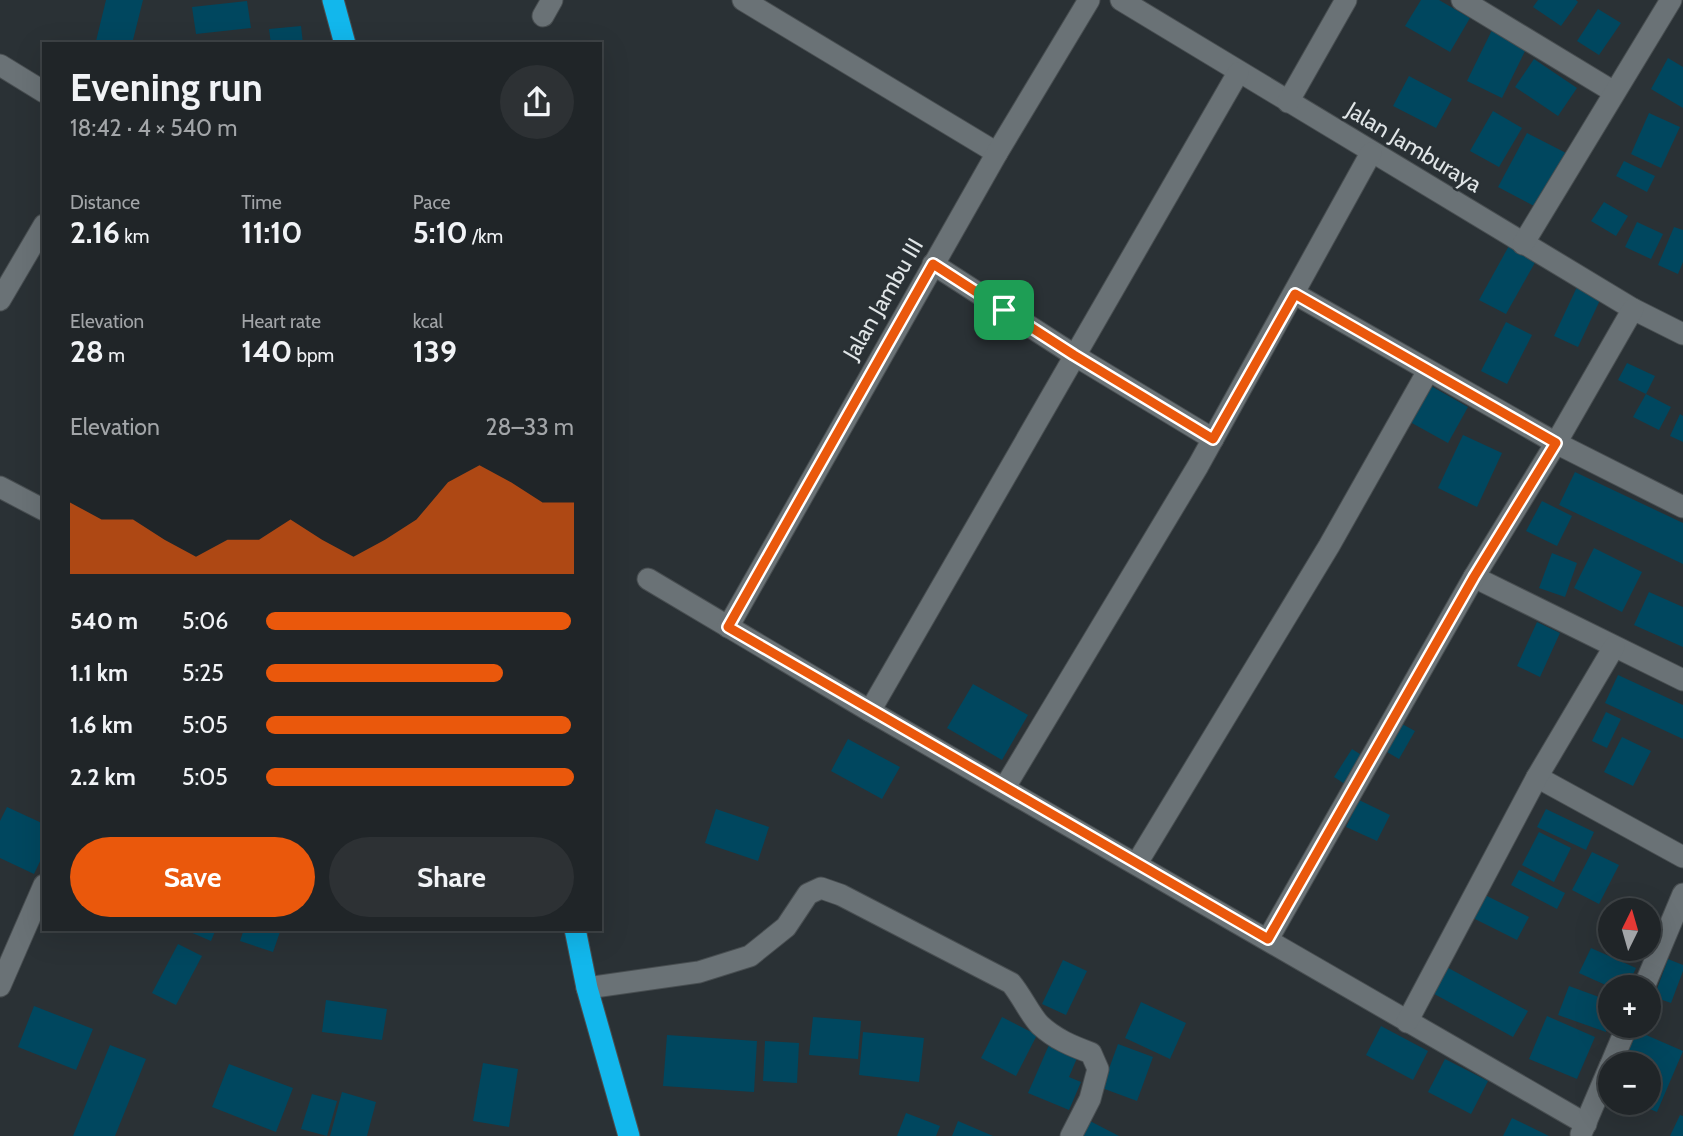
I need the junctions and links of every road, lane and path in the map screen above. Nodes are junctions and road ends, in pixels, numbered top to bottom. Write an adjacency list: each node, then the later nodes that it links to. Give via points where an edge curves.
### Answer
1 (333, 0): 8 (highway)
2 (743, 0): 15 (street)
3 (1089, 0): 15 (street, Jalan Jambu III)
4 (1121, 0): 10 (street, Jalan Jamburaya)
5 (1346, 0): 13 (street)
6 (1462, 0): 12 (street)
7 (1671, 0): 12 (street)
8 (344, 42)
9 (0, 65): 11 (street)
10 (1238, 73): 13 (street, Jalan Jamburaya); 23 (street)
11 (42, 91)
12 (1614, 92): 17 (street)
13 (1288, 102): 14 (street, Jalan Jamburaya)
14 (1371, 152): 17 (street, Jalan Jamburaya); 20 (street)
15 (997, 153): 18 (street, Jalan Jambu III)
16 (42, 228): 19 (street)
17 (1523, 244): 21 (street, Jalan Jamburaya)
18 (933, 264): 23 (street); 32 (street, Jalan Jambu III)
19 (1, 294)
20 (1295, 294): 24 (street); 25 (street)
21 (1633, 309): 22 (street, Jalan Jamburaya); 26 (street)
22 (1683, 334)
23 (1074, 355): 25 (street); 35 (street)
24 (1429, 371): 26 (street); 39 (street)
25 (1213, 439): 37 (street)
26 (1556, 443): 28 (street); 30 (street)
27 (0, 487): 29 (street)
28 (1683, 507)
29 (42, 509)
30 (1474, 577): 33 (street); 43 (street)
31 (648, 579): 32 (street)
32 (728, 627): 35 (street)
33 (1614, 647): 34 (street); 36 (street)
34 (1683, 680)
35 (870, 711): 37 (street)
36 (1537, 778): 38 (street); 47 (street)
37 (1005, 787): 39 (street)
38 (1683, 857)
39 (1137, 863): 43 (street)
40 (42, 891): 45 (street)
41 (1683, 894): 44 (street)
42 (575, 931): 46 (highway)
43 (1268, 939): 47 (street)
44 (1649, 975)
45 (0, 986)
46 (587, 988): 50 (highway); 51 (street, via 699,972 750,956 786,928 808,894 821,888 1011,983 1039,1024 1065,1044 1091,1053 1098,1069 1090,1099)
47 (1407, 1022): 49 (street)
48 (1598, 1094): 49 (street)
49 (1583, 1130)
50 (629, 1136)
51 (1071, 1136)

